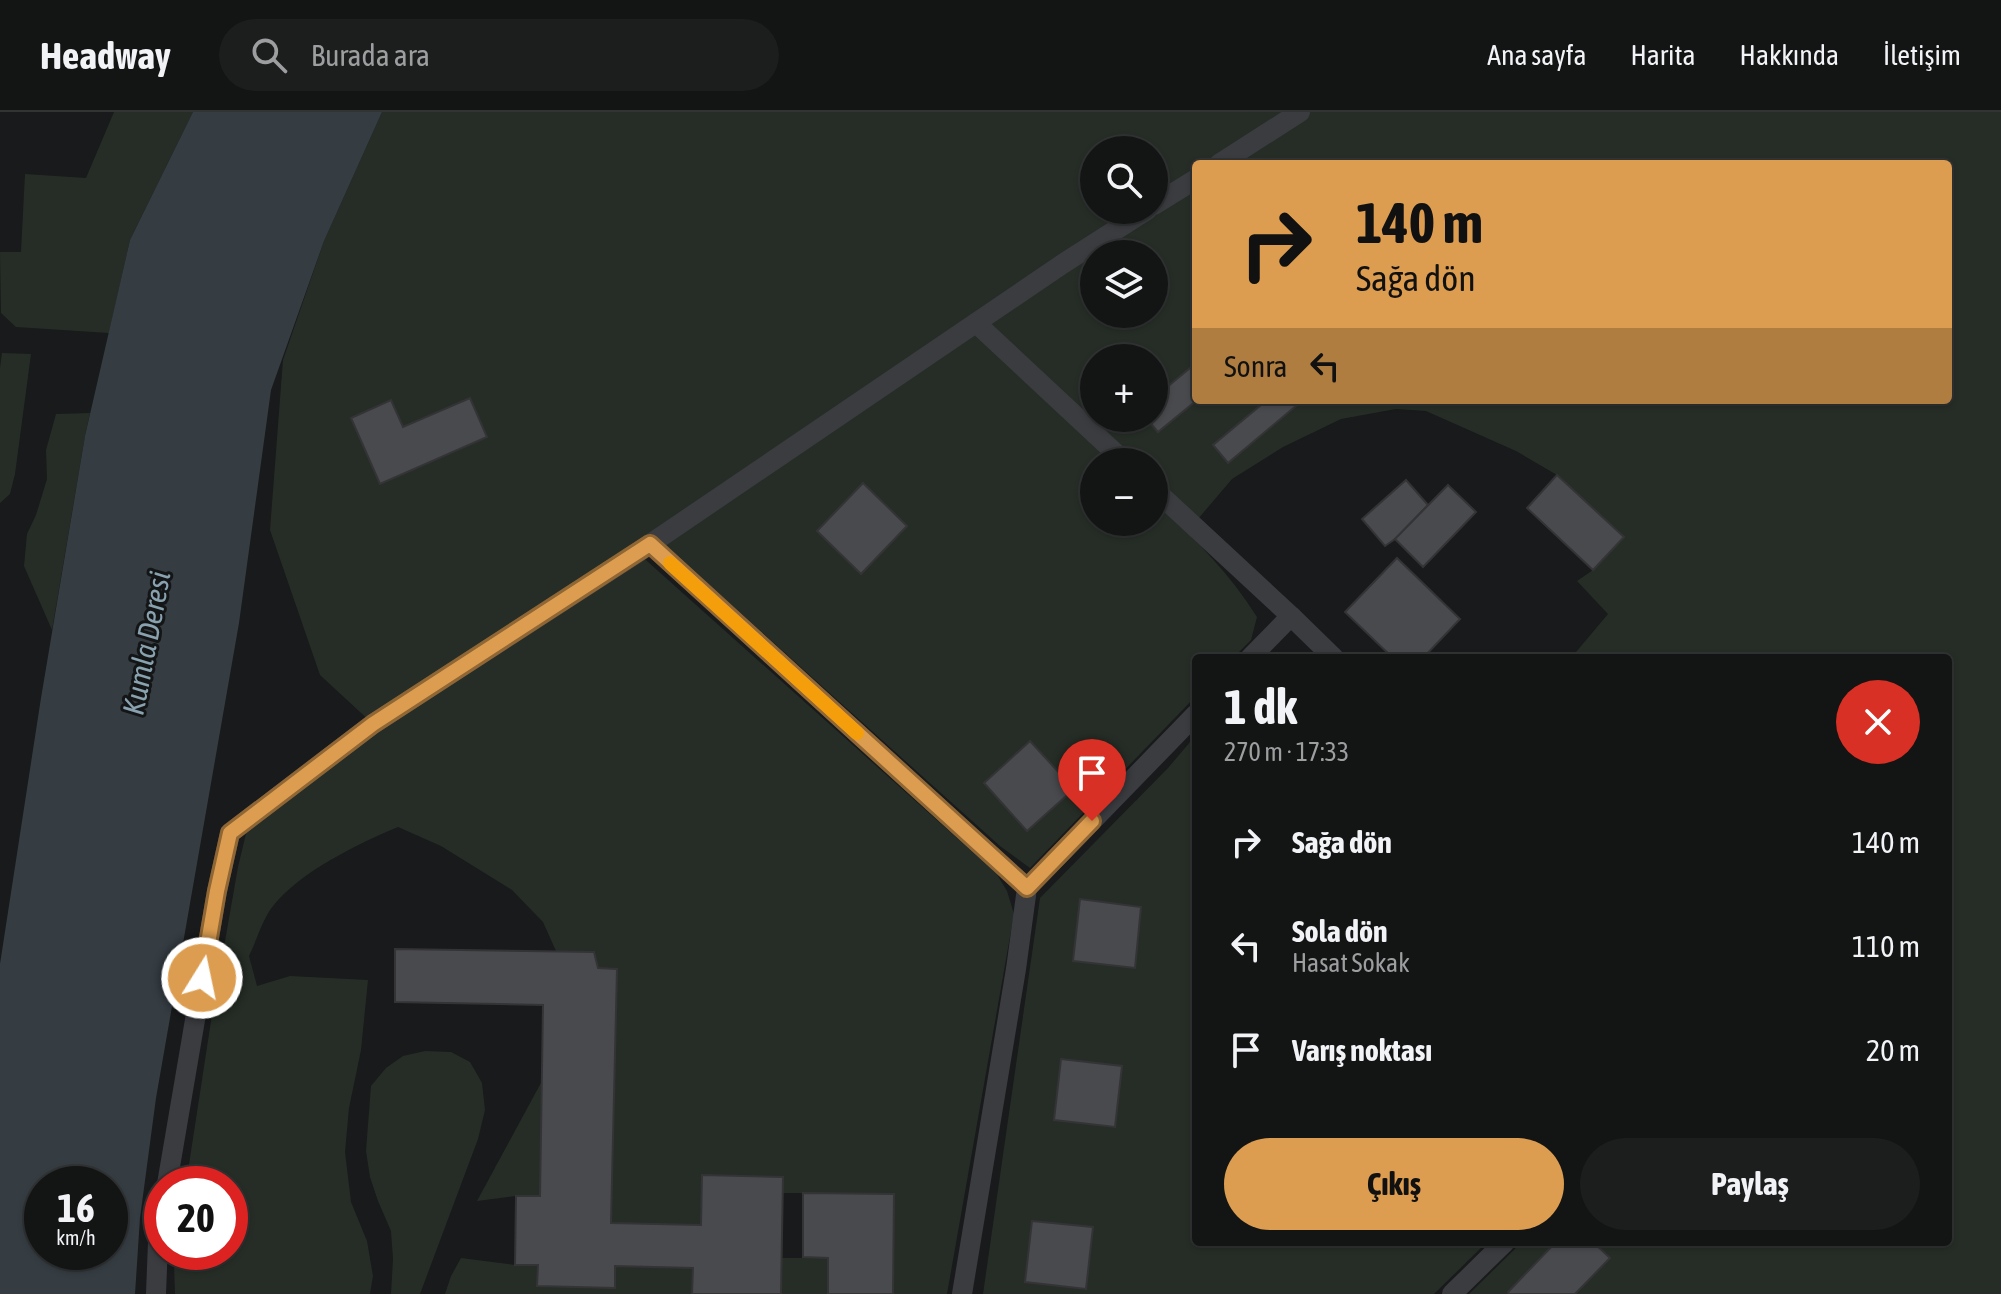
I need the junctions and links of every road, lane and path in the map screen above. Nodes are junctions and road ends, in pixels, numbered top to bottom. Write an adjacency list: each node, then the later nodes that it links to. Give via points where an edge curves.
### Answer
1 (1300, 112): 2 (lane)
2 (1225, 160)
3 (1192, 181): 4 (lane)
4 (1168, 196)
5 (1126, 224): 6 (lane)
6 (976, 323): 7 (lane); 9 (lane)
7 (1110, 448)
8 (1168, 502): 10 (lane)
9 (650, 544): 14 (lane); 15 (lane, via 373,724 230,833)
10 (1291, 616): 11 (lane); 12 (lane)
11 (1254, 654)
12 (1330, 654)
13 (1192, 718): 14 (lane)
14 (1027, 888): 19 (lane)
15 (170, 1166)
16 (1501, 1246): 20 (lane)
17 (157, 1270): 18 (lane)
18 (156, 1294)
19 (962, 1294)
20 (1452, 1294)

